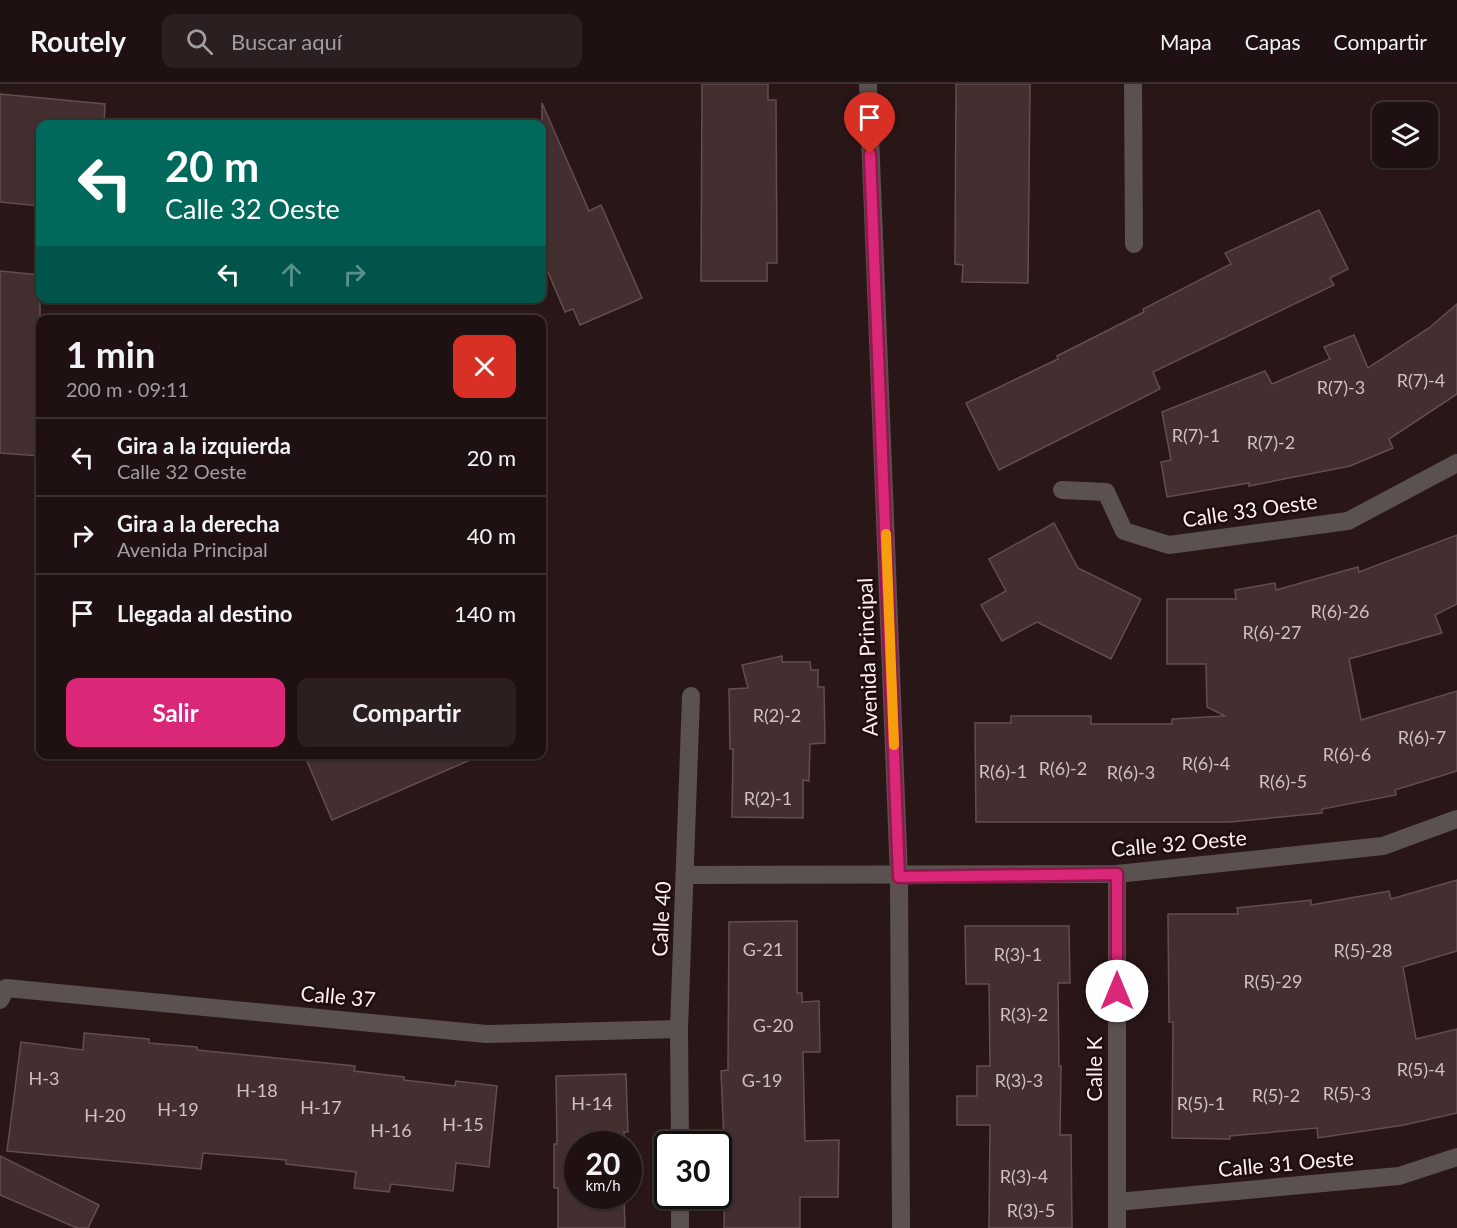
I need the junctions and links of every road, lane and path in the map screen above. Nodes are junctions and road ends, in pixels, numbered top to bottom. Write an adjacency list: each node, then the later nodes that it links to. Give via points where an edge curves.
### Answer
1 (868, 84): 10 (street, Avenida Principal)
2 (1133, 84): 3 (street)
3 (1134, 244)
4 (1457, 463): 5 (street, Calle 33 Oeste, via 1348,521 1169,545 1124,531 1106,492)
5 (1062, 490)
6 (691, 696): 9 (street, Calle 40)
7 (1457, 819): 8 (street, Calle 32 Oeste, via 1383,846)
8 (1117, 874): 10 (street, Calle 32 Oeste); 15 (street, Calle K)
9 (686, 875): 10 (street, Calle 32 Oeste); 12 (street, Calle 40)
10 (899, 877): 18 (street, Avenida Principal)
11 (0, 1000): 12 (street, Calle 37, via 6,988 486,1034)
12 (679, 1029): 13 (street, Calle 40)
13 (680, 1131)
14 (1457, 1157): 15 (street, Calle 31 Oeste, via 1399,1176)
15 (1117, 1202): 19 (street, Calle K)
16 (680, 1209): 17 (street)
17 (680, 1228)
18 (900, 1228)
19 (1117, 1228)

